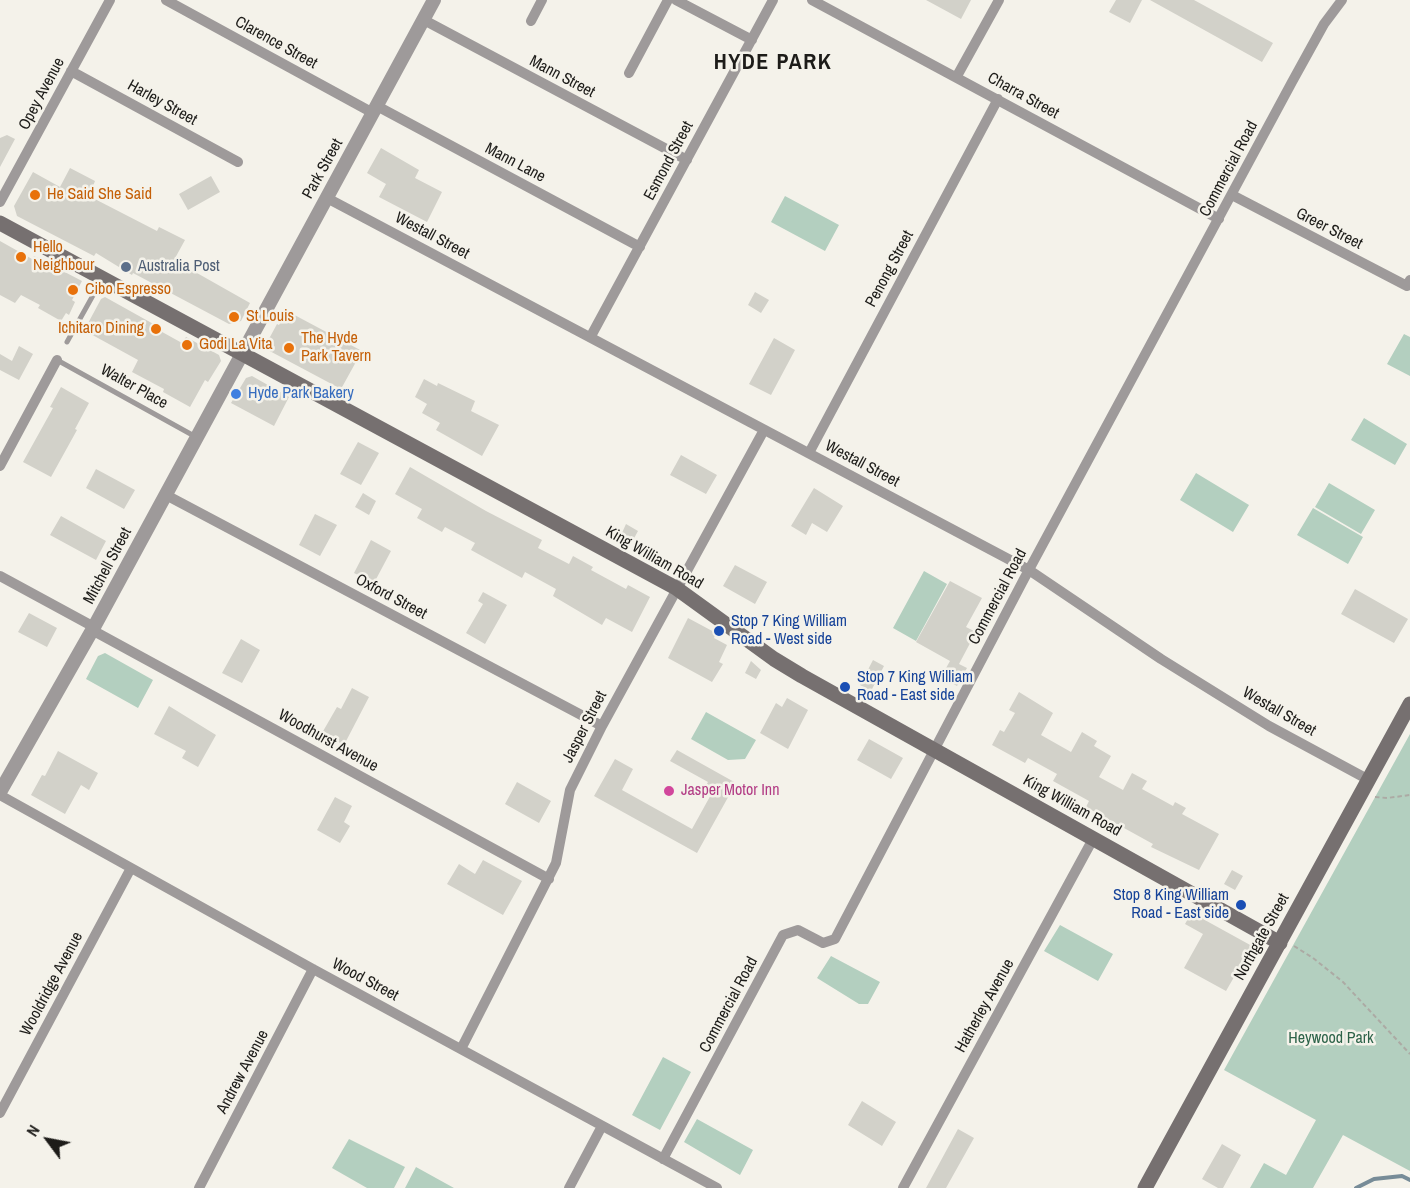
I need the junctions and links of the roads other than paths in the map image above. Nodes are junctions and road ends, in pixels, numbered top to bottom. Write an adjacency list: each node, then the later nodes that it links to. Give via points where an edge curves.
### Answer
1 (110, 0): 14 (street, Opey Avenue)
2 (166, 0): 18 (street, Clarence Street)
3 (434, 0): 11 (street, Park Street)
4 (542, 0): 12 (street)
5 (668, 0): 15 (street)
6 (676, 0): 13 (street)
7 (773, 0): 13 (street, Esmond Street)
8 (812, 0): 16 (street, Charra Street)
9 (999, 0): 16 (street)
10 (1340, 1): 21 (street, Commercial Road)
11 (424, 20): 18 (street, Park Street); 19 (street, Mann Street)
12 (531, 21)
13 (752, 40): 19 (street, Esmond Street)
14 (71, 71): 20 (street, Harley Street); 23 (street, Opey Avenue)
15 (628, 73)
16 (957, 76): 17 (street, Charra Street)
17 (998, 99): 24 (street, Charra Street); 35 (street, Penong Street)
18 (375, 109): 22 (street, Park Street); 26 (street, Mann Lane)
19 (687, 160): 26 (street, Esmond Street)
20 (238, 162)
21 (1232, 195): 24 (street, Commercial Road); 28 (street, Greer Street, via 1407,286)
22 (327, 198): 29 (street, Westall Street); 31 (street, Park Street)
23 (0, 202)
24 (1219, 219): 38 (street, Commercial Road)
25 (0, 223): 27 (main road, King William Road)
26 (640, 247): 29 (street, Esmond Street)
27 (102, 279): 30 (lane); 31 (main road, King William Road)
28 (1410, 280)
29 (591, 336): 33 (street, Westall Street)
30 (67, 342)
31 (241, 354): 34 (street, Mitchell Street); 40 (main road, King William Road)
32 (57, 360): 34 (lane, Walter Place); 36 (street)
33 (764, 429): 35 (street, Westall Street); 40 (street, Jasper Street)
34 (198, 437): 37 (street, Mitchell Street)
35 (809, 453): 38 (street, Westall Street)
36 (0, 465)
37 (166, 495): 41 (street, Mitchell Street); 43 (street, Oxford Street)
38 (1029, 570): 44 (street, Commercial Road); 45 (street, Westall Street, via 1259,720)
39 (0, 576): 41 (street, Woodhurst Avenue)
40 (676, 588): 43 (street, Jasper Street); 44 (main road, King William Road, via 774,658)
41 (93, 629): 46 (street, Mitchell Street); 49 (street, Woodhurst Avenue)
42 (1410, 704): 45 (main road, Northgate Street)
43 (602, 726): 49 (street, Jasper Street, via 570,790 556,863)
44 (935, 749): 47 (main road, King William Road); 55 (street, Commercial Road, via 835,939 823,943 798,930 783,935)
45 (1369, 780): 50 (main road, Northgate Street)
46 (0, 794): 48 (street, Wood Street)
47 (1093, 839): 50 (main road, King William Road); 59 (street, Hatherley Avenue)
48 (131, 868): 51 (street, Wood Street); 53 (street, Wooldridge Avenue)
49 (549, 879): 52 (street, Jasper Street)
50 (1280, 942): 60 (main road, Northgate Street)
51 (313, 969): 52 (street, Wood Street); 56 (street, Andrew Avenue)
52 (461, 1049): 54 (street, Wood Street)
53 (0, 1113)
54 (602, 1126): 55 (street, Wood Street); 57 (street)
55 (663, 1159): 58 (street, Wood Street)
56 (199, 1188)
57 (569, 1188)
58 (717, 1188)
59 (903, 1188)
60 (1145, 1188)

